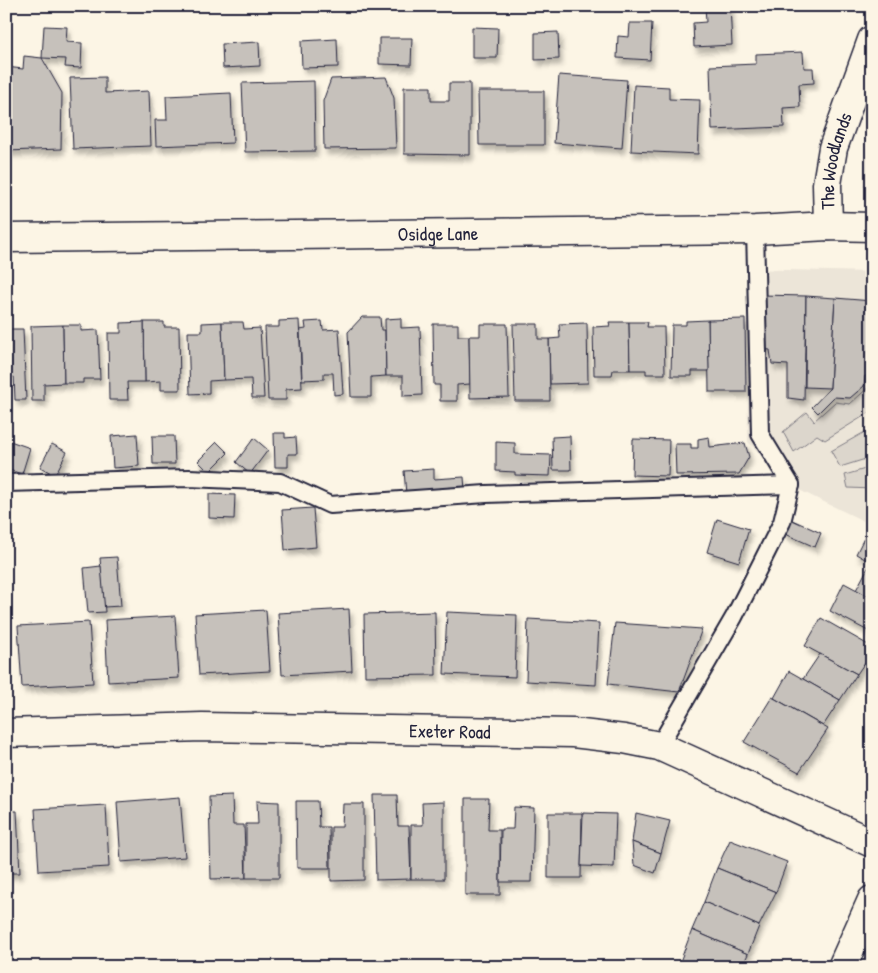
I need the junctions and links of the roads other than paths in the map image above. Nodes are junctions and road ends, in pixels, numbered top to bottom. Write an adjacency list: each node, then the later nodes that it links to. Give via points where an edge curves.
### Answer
1 (872, 40): 2 (street, The Woodlands, via 834,148 827,184)
2 (828, 226): 3 (street, Osidge Lane); 4 (street, Osidge Lane)
3 (872, 227)
4 (754, 230): 5 (street, Osidge Lane); 7 (lane, via 760,434)
5 (6, 238)
6 (6, 484): 7 (lane, via 189,478 280,482 330,505 486,494)
7 (791, 486): 9 (lane, via 782,522 738,609)
8 (6, 733): 9 (street, Exeter Road, via 202,727 573,733)
9 (659, 746): 10 (street, Exeter Road)
10 (872, 843)
11 (872, 900): 12 (street)
12 (842, 967)

